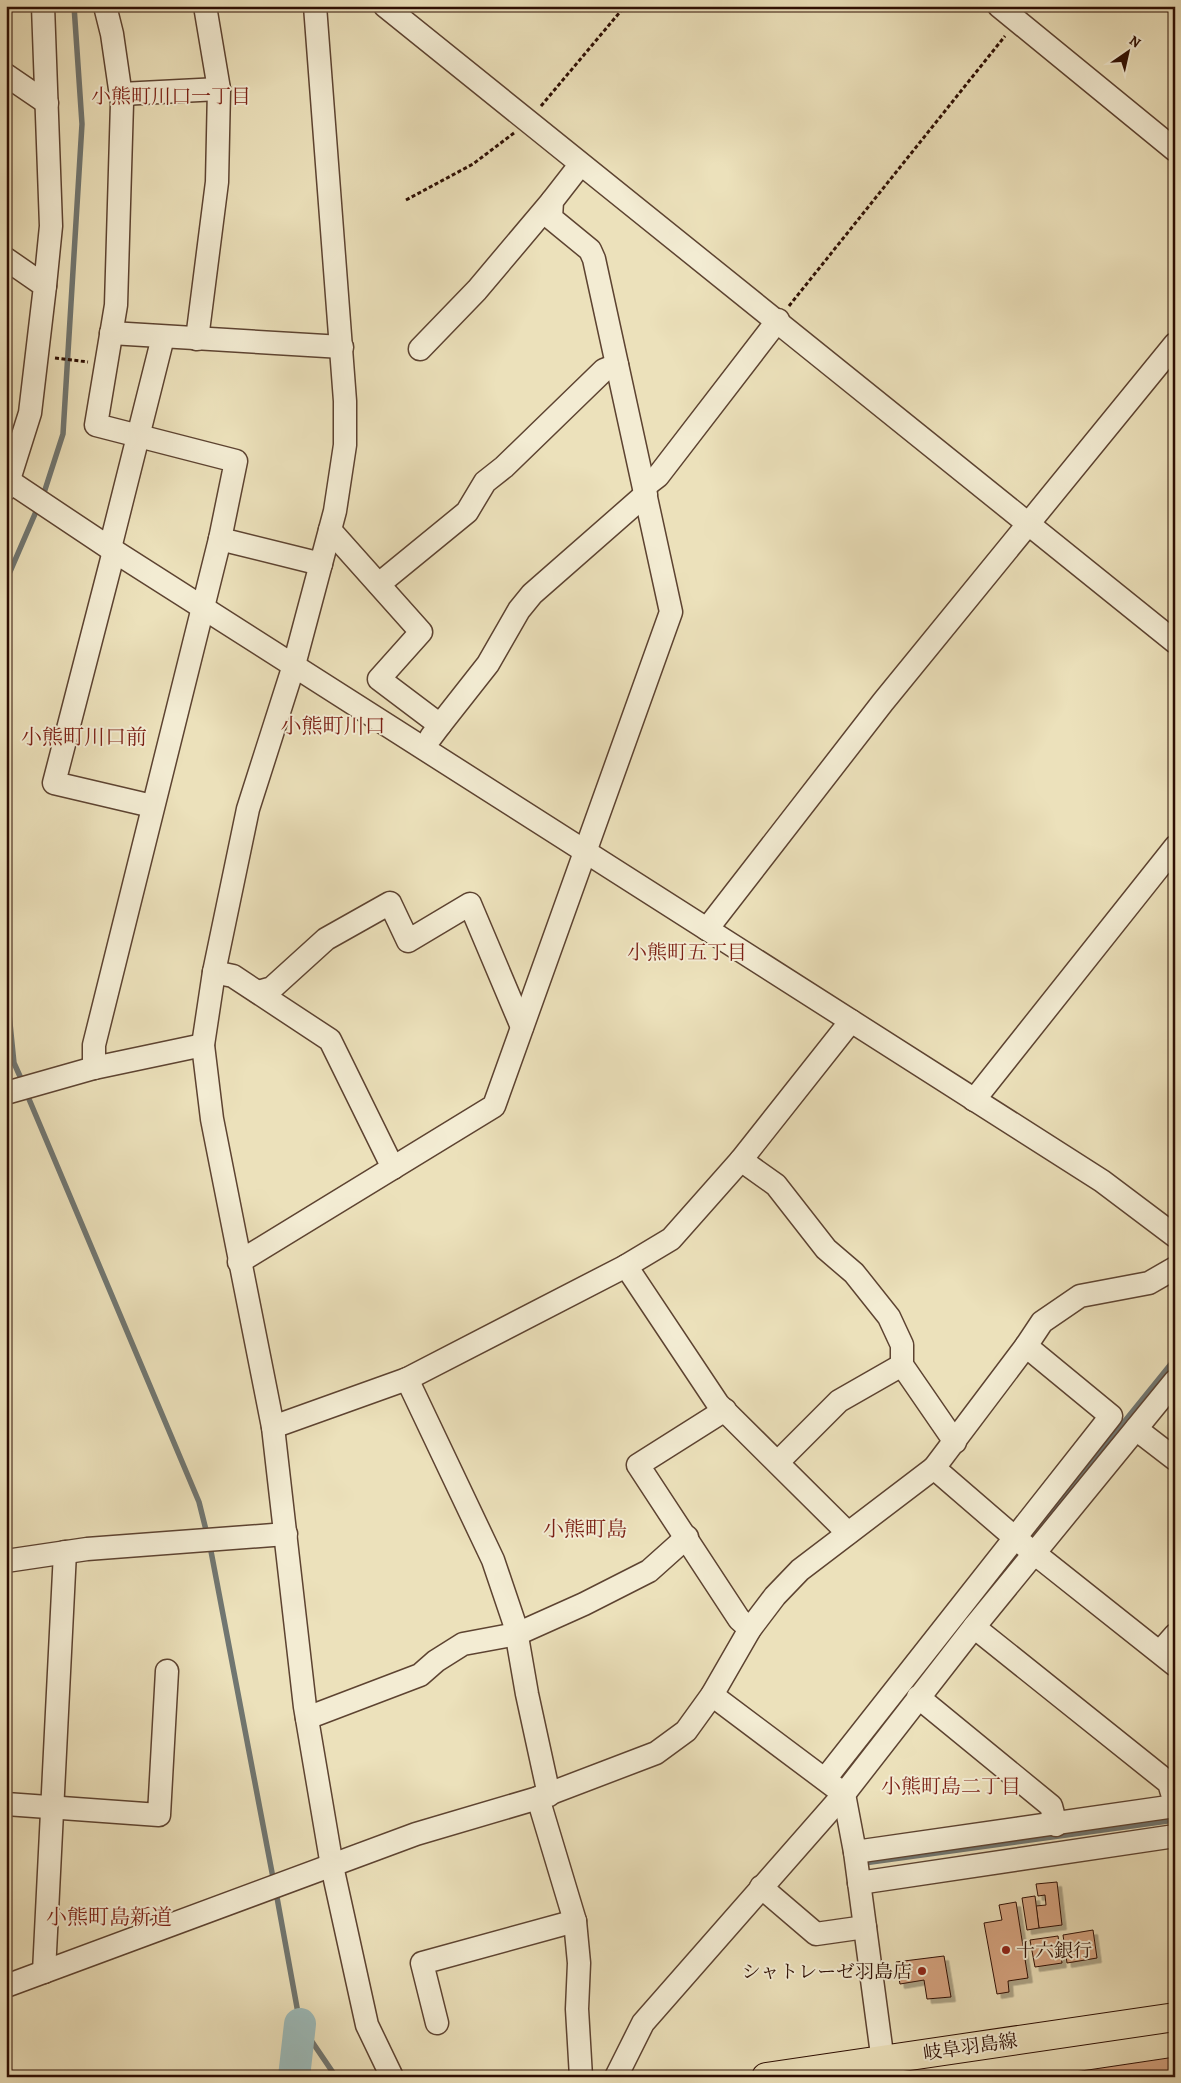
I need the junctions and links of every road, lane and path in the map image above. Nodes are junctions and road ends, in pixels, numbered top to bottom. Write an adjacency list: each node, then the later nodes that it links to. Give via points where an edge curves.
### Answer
1 (43, 6): 11 (street)
2 (105, 6): 10 (street)
3 (205, 6): 9 (street)
4 (315, 6): 22 (street)
5 (385, 6): 13 (street)
6 (999, 6): 7 (street)
7 (1017, 21): 12 (street); 17 (path)
8 (6, 75): 11 (street)
9 (219, 89): 10 (street); 20 (street, via 218,182)
10 (121, 94): 18 (street, via 116,305)
11 (48, 103): 16 (street, via 51,226)
12 (1175, 150)
13 (580, 165): 14 (street); 17 (street)
14 (552, 201): 23 (street, via 477,290); 26 (street, via 551,218 590,250 594,259)
15 (6, 259): 16 (street)
16 (45, 286): 28 (street, via 30,413)
17 (778, 320): 29 (street); 30 (street)
18 (111, 334): 19 (street); 27 (street, via 96,425)
19 (163, 337): 20 (street); 27 (street)
20 (197, 339): 22 (street)
21 (1175, 344): 30 (street)
22 (342, 347): 31 (street, via 345,445)
23 (420, 349)
24 (46, 357): 25 (path)
25 (96, 362)
26 (617, 365): 29 (street); 35 (street, via 604,370 485,482 467,512)
27 (138, 436): 32 (street, via 236,461); 33 (street)
28 (10, 484): 33 (street)
29 (646, 490): 39 (street, via 532,594 488,664); 43 (street, via 671,612)
30 (1028, 525): 37 (street); 44 (street, via 883,702)
31 (330, 530): 34 (street); 35 (street)
32 (220, 539): 34 (street); 36 (street)
33 (112, 550): 36 (street); 41 (street, via 54,783)
34 (321, 564): 38 (street)
35 (379, 584): 39 (street, via 421,632 378,679)
36 (202, 606): 38 (street); 41 (street)
37 (1175, 642)
38 (294, 665): 40 (street); 45 (street, via 248,809)
39 (440, 725): 40 (street)
40 (423, 747): 43 (street)
41 (152, 806): 50 (street, via 94,1045)
42 (1175, 848): 52 (street)
43 (585, 852): 44 (street); 48 (street)
44 (707, 930): 47 (street)
45 (214, 972): 46 (street, via 233,976); 49 (street)
46 (258, 992): 48 (street, via 272,988 326,939 390,902 408,941 470,904); 54 (street, via 330,1040)
47 (851, 1021): 52 (street); 53 (street)
48 (522, 1027): 54 (street, via 494,1106)
49 (203, 1045): 50 (street); 56 (street, via 212,1119)
50 (94, 1068): 51 (street)
51 (6, 1093)
52 (974, 1100): 55 (street, via 1102,1181)
53 (741, 1160): 57 (street, via 671,1239); 60 (street, via 776,1185 826,1249 854,1273 889,1317 902,1345)
54 (393, 1168): 56 (street)
55 (1175, 1236)
56 (239, 1262): 64 (street)
57 (626, 1266): 61 (street); 63 (street)
58 (1175, 1268): 59 (street, via 1149,1283 1080,1296 1042,1322)
59 (1026, 1346): 65 (street); 66 (street)
60 (902, 1365): 66 (street); 68 (street, via 839,1401)
61 (408, 1378): 64 (street); 78 (street, via 493,1560)
62 (1175, 1381): 65 (street)
63 (725, 1410): 68 (street); 72 (street, via 638,1465)
64 (273, 1426): 71 (street)
65 (1125, 1426): 67 (street); 73 (street)
66 (955, 1442): 69 (street)
67 (1175, 1459)
68 (779, 1461): 70 (street)
69 (934, 1468): 70 (street); 73 (street)
70 (848, 1533): 77 (street, via 800,1570)
71 (286, 1534): 74 (street); 85 (street)
72 (686, 1537): 77 (street, via 739,1619); 78 (street, via 649,1571)
73 (1024, 1545): 76 (street); 80 (street); 81 (street)
74 (65, 1552): 75 (street); 91 (street)
75 (6, 1561)
76 (974, 1627): 81 (street); 90 (street, via 1169,1783)
77 (750, 1629): 83 (street)
78 (517, 1634): 85 (street, via 463,1644 420,1675); 88 (street)
79 (1175, 1635): 80 (street)
80 (1167, 1658)
81 (932, 1661): 84 (street); 86 (street)
82 (167, 1671): 91 (street, via 159,1815)
83 (712, 1695): 86 (street); 88 (street, via 686,1731 656,1753)
84 (918, 1698): 87 (street); 92 (street, via 1051,1806)
85 (307, 1718): 95 (street)
86 (825, 1779): 87 (street)
87 (844, 1794): 94 (street); 97 (street)
88 (543, 1796): 95 (street, via 416,1834); 98 (street)
89 (6, 1804): 91 (street)
90 (1175, 1804): 92 (street)
91 (52, 1809): 100 (street)
92 (1056, 1825): 94 (street)
93 (1175, 1836): 96 (street)
94 (855, 1852): 96 (street)
95 (332, 1866): 100 (street); 105 (street, via 367,2025)
96 (859, 1883): 99 (street)
97 (761, 1887): 99 (street, via 816,1934); 107 (street, via 643,2023)
98 (575, 1920): 103 (street, via 422,1963); 106 (street)
99 (865, 1927): 104 (street)
100 (44, 1972): 101 (street)
101 (6, 1986)
102 (1175, 2017): 104 (main road, 岐阜羽島線)
103 (437, 2023)
104 (883, 2068): 108 (main road, 岐阜羽島線)
105 (392, 2077)
106 (582, 2077)
107 (616, 2077)
108 (766, 2077)

